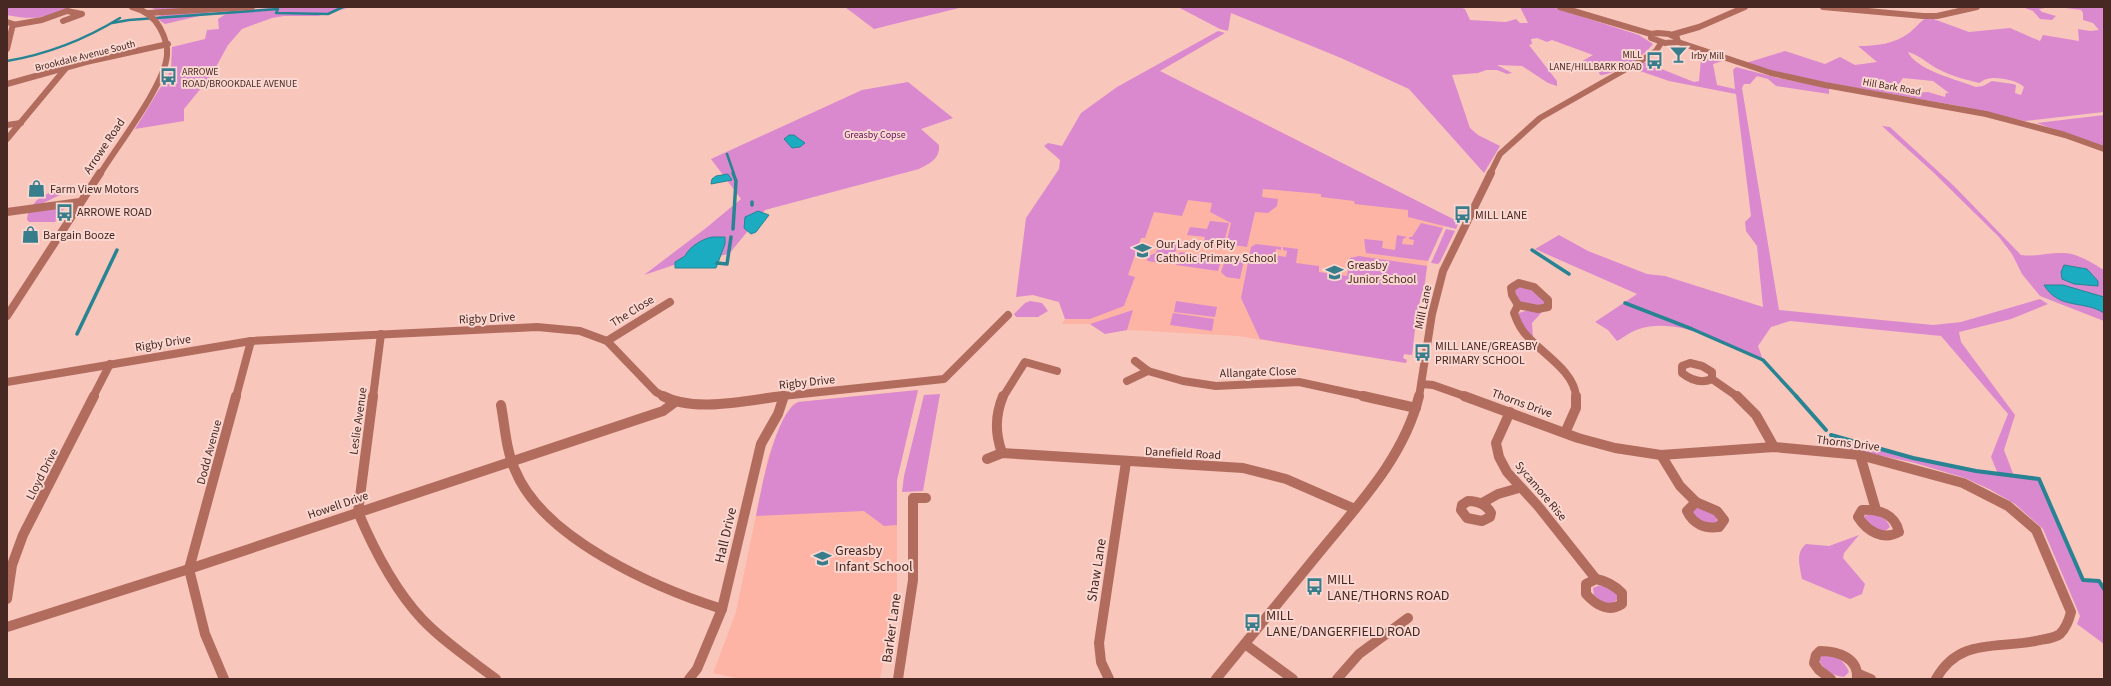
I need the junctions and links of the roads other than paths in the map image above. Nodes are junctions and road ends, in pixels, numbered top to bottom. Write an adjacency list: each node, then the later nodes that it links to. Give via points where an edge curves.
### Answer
1 (132, 7): 7 (street)
2 (252, 7): 7 (street)
3 (1560, 7): 11 (street)
4 (1744, 7): 12 (street, via 1699,27)
5 (1823, 7): 6 (street, via 1938,16)
6 (1977, 7)
7 (148, 12): 15 (street, via 155,19)
8 (63, 21): 10 (street, via 82,14 67,11 42,20)
9 (7, 22): 10 (street)
10 (13, 25): 16 (street)
11 (1651, 34): 12 (street); 14 (street, via 1651,38)
12 (1671, 35): 13 (street, via 1677,38)
13 (1678, 42): 14 (street); 22 (street, Hill Bark Road, via 1786,77 1975,111 2027,124)
14 (1661, 43): 39 (street, Mill Lane, via 1656,51 1642,60 1540,118 1500,154 1443,271 1432,314)
15 (168, 44): 17 (street, Brookdale Avenue South); 23 (street, Arrowe Road, via 166,64 157,85)
16 (7, 49)
17 (66, 68): 18 (street, Brookdale Avenue South); 19 (street)
18 (7, 84)
19 (21, 123): 20 (street); 21 (street)
20 (7, 125)
21 (7, 139)
22 (2104, 150)
23 (80, 202): 24 (street); 28 (street, Arrowe Road)
24 (7, 212)
25 (670, 302): 31 (street, The Close)
26 (1518, 305): 26 (street, via 1511,288 1519,283 1527,284 1541,292 1549,304 1548,307 1538,309); 45 (street, via 1514,313 1518,327 1560,369 1574,391 1576,408)
27 (1008, 315): 40 (street, Rigby Drive, via 944,379)
28 (7, 316)
29 (381, 334): 30 (street, Rigby Drive); 31 (street, Rigby Drive, via 538,327 580,331); 59 (street, Leslie Avenue)
30 (251, 341): 33 (street, Rigby Drive); 60 (street, Dodd Avenue)
31 (607, 341): 41 (street, Rigby Drive, via 656,392)
32 (1135, 361): 35 (street, Allangate Close)
33 (110, 364): 37 (street, Rigby Drive); 62 (street, Lloyd Drive, via 23,535 12,565)
34 (1057, 370): 47 (street, via 1025,362 1006,387 996,424 998,445)
35 (1148, 371): 38 (street); 43 (street, Allangate Close, via 1183,381 1216,386 1299,382)
36 (1712, 379): 46 (street, via 1744,400)
37 (7, 382)
38 (1127, 382)
39 (1422, 384): 43 (street, Mill Lane); 44 (street, Thorns Drive, via 1433,385)
40 (784, 396): 41 (street, Rigby Drive, via 701,405); 63 (street, Hall Drive, via 778,414 761,444)
41 (675, 402): 51 (street, Howell Drive, via 663,411)
42 (502, 405): 51 (street)
43 (1416, 408): 57 (street, Mill Lane, via 1400,445 1374,486)
44 (1510, 412): 45 (street, Thorns Drive); 53 (street, Sycamore Rise, via 1496,442 1506,472)
45 (1565, 433): 48 (street, Thorns Drive, via 1615,448)
46 (1774, 447): 48 (street, Thorns Drive); 49 (street, Thorns Drive)
47 (1002, 454): 50 (street, Danefield Road); 52 (street, Danefield Road)
48 (1661, 455): 55 (street, via 1680,486)
49 (1860, 455): 58 (street); 78 (street, Thorns Drive, via 1963,483 2008,506 2036,530 2071,612 2067,624 2059,635 2039,642 1962,652 1949,659)
50 (987, 459)
51 (512, 461): 59 (street, Howell Drive); 63 (street, via 519,478 551,518 596,553 643,580 697,602)
52 (1126, 462): 57 (street, Danefield Road, via 1257,470); 72 (street, Shaw Lane, via 1099,643 1102,671)
53 (1519, 488): 56 (street, via 1498,494); 61 (street, Sycamore Rise, via 1538,506)
54 (926, 498): 71 (street, Barker Lane, via 913,498 913,580)
55 (1696, 502)
56 (1482, 503)
57 (1355, 509): 66 (street, Mill Lane)
58 (1876, 510)
59 (358, 512): 60 (street, Howell Drive); 69 (street, via 388,574 415,610 448,643)
60 (188, 569): 65 (street, Howell Drive); 68 (street, via 205,634)
61 (1596, 579)
62 (7, 599)
63 (722, 609): 70 (street, Hall Drive, via 697,669)
64 (1408, 618): 75 (street, via 1359,654)
65 (7, 627)
66 (1245, 644): 73 (street, Mill Lane); 74 (street)
67 (1858, 677): 76 (street, via 1852,661 1827,650 1820,651 1814,659 1815,665); 77 (street)
68 (224, 679)
69 (496, 679)
70 (689, 679)
71 (898, 679)
72 (1109, 679)
73 (1216, 679)
74 (1293, 679)
75 (1337, 679)
76 (1831, 679)
77 (1871, 679)
78 (1936, 679)

